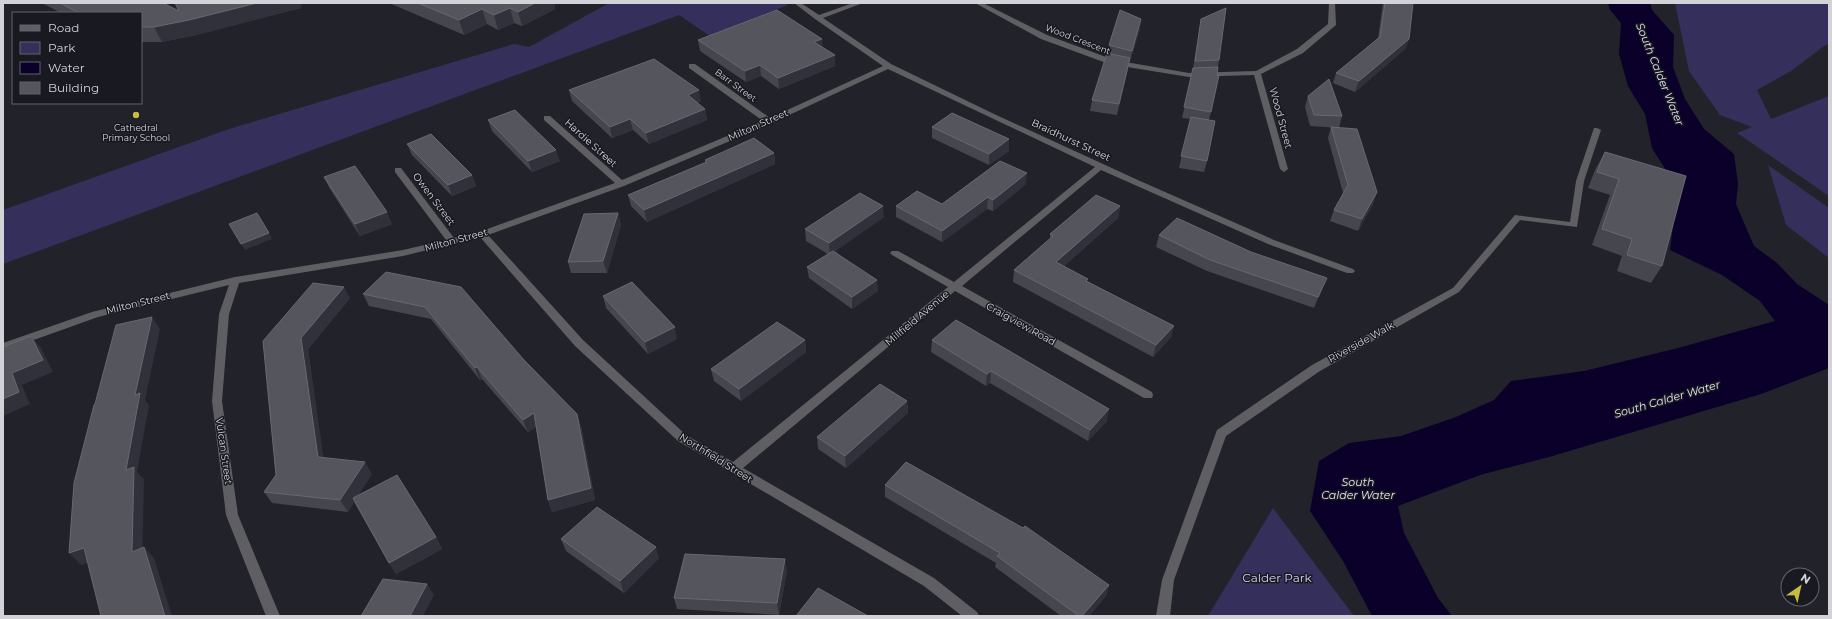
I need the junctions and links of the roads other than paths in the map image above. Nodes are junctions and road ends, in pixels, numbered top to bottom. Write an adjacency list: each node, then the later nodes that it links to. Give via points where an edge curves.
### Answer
1 (797, 3): 5 (street, Braidhurst Street)
2 (860, 3): 5 (street)
3 (978, 3): 8 (street, Wood Crescent, via 1044,37 1112,62 1189,75)
4 (1332, 3): 8 (street, Wood Crescent, via 1332,25 1300,51)
5 (817, 18): 7 (street, Braidhurst Street)
6 (692, 66): 10 (street, Barr Street)
7 (888, 66): 10 (street, Milton Street); 12 (street, Braidhurst Street)
8 (1258, 73): 13 (street, Wood Street)
9 (547, 118): 15 (street, Hardie Street)
10 (769, 121): 15 (street, Milton Street)
11 (1597, 130): 27 (street, Riverside Walk, via 1580,181 1574,225 1518,217 1456,290 1316,368 1221,433 1168,580)
12 (1101, 166): 19 (street, Braidhurst Street, via 1271,242); 21 (street, Millfield Avenue)
13 (1284, 169)
14 (398, 170): 17 (street, Owen Street)
15 (621, 184): 16 (street, Milton Street)
16 (482, 234): 17 (street, Milton Street); 24 (street, Northfield Street, via 579,343 682,438)
17 (452, 241): 20 (street, Milton Street, via 404,254)
18 (894, 253): 21 (street, Craigview Road)
19 (1350, 270)
20 (235, 280): 22 (street, Milton Street, via 96,314); 25 (street, Vulcan Street, via 224,314 217,401 232,515)
21 (954, 287): 23 (street, Craigview Road); 24 (street, Millfield Avenue)
22 (3, 347)
23 (1148, 396)
24 (733, 469): 26 (street, Northfield Street, via 929,582)
25 (273, 616)
26 (972, 616)
27 (1163, 616)

